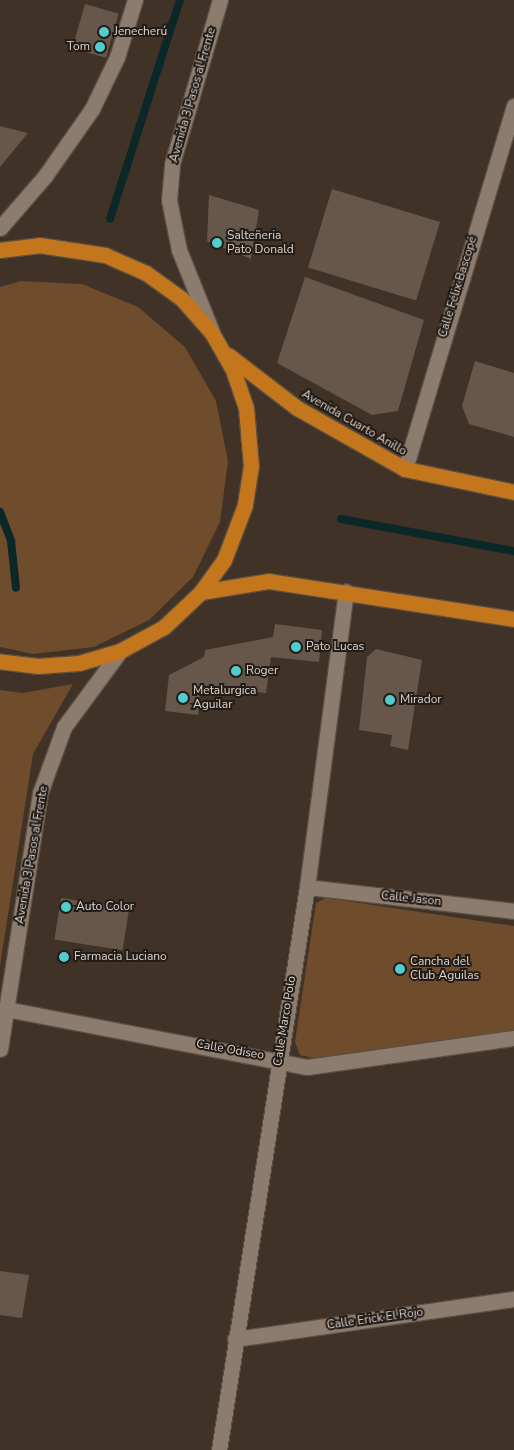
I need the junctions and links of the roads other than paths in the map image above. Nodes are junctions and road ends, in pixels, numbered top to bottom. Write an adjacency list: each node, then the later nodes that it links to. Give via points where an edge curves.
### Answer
1 (135, 0): 4 (street, via 118,57 92,109 62,153)
2 (220, 0): 6 (street, Avenida 3 Pasos al Frente, via 172,164 169,200 179,250)
3 (514, 106): 8 (street, Calle Félix Bascopé, via 415,424)
4 (0, 228)
5 (0, 250): 6 (highway, via 61,246 119,260 165,285)
6 (212, 333): 7 (highway)
7 (224, 352): 8 (highway, Avenida Cuarto Anillo, via 297,408); 10 (highway, via 246,408 251,466 236,533)
8 (405, 469): 9 (highway, Avenida Cuarto Anillo)
9 (514, 492)
10 (201, 592): 11 (highway, via 269,581); 13 (highway, via 164,627)
11 (346, 592): 12 (highway); 15 (street, Calle Marco Polo)
12 (514, 620)
13 (120, 651): 14 (highway, via 58,665); 17 (street, Avenida 3 Pasos al Frente, via 64,727 40,793)
14 (0, 661)
15 (307, 888): 16 (street, Calle Jason); 20 (street, Calle Marco Polo)
16 (514, 911)
17 (6, 1009): 19 (street, Avenida 3 Pasos al Frente); 20 (street, Calle Odiseo)
18 (514, 1038): 20 (street, Calle Odiseo, via 307,1067)
19 (0, 1049)
20 (279, 1059): 22 (street, Calle Marco Polo)
21 (514, 1300): 22 (street, Calle Erick El Rojo)
22 (236, 1339): 23 (street, Calle Marco Polo)
23 (219, 1450)

